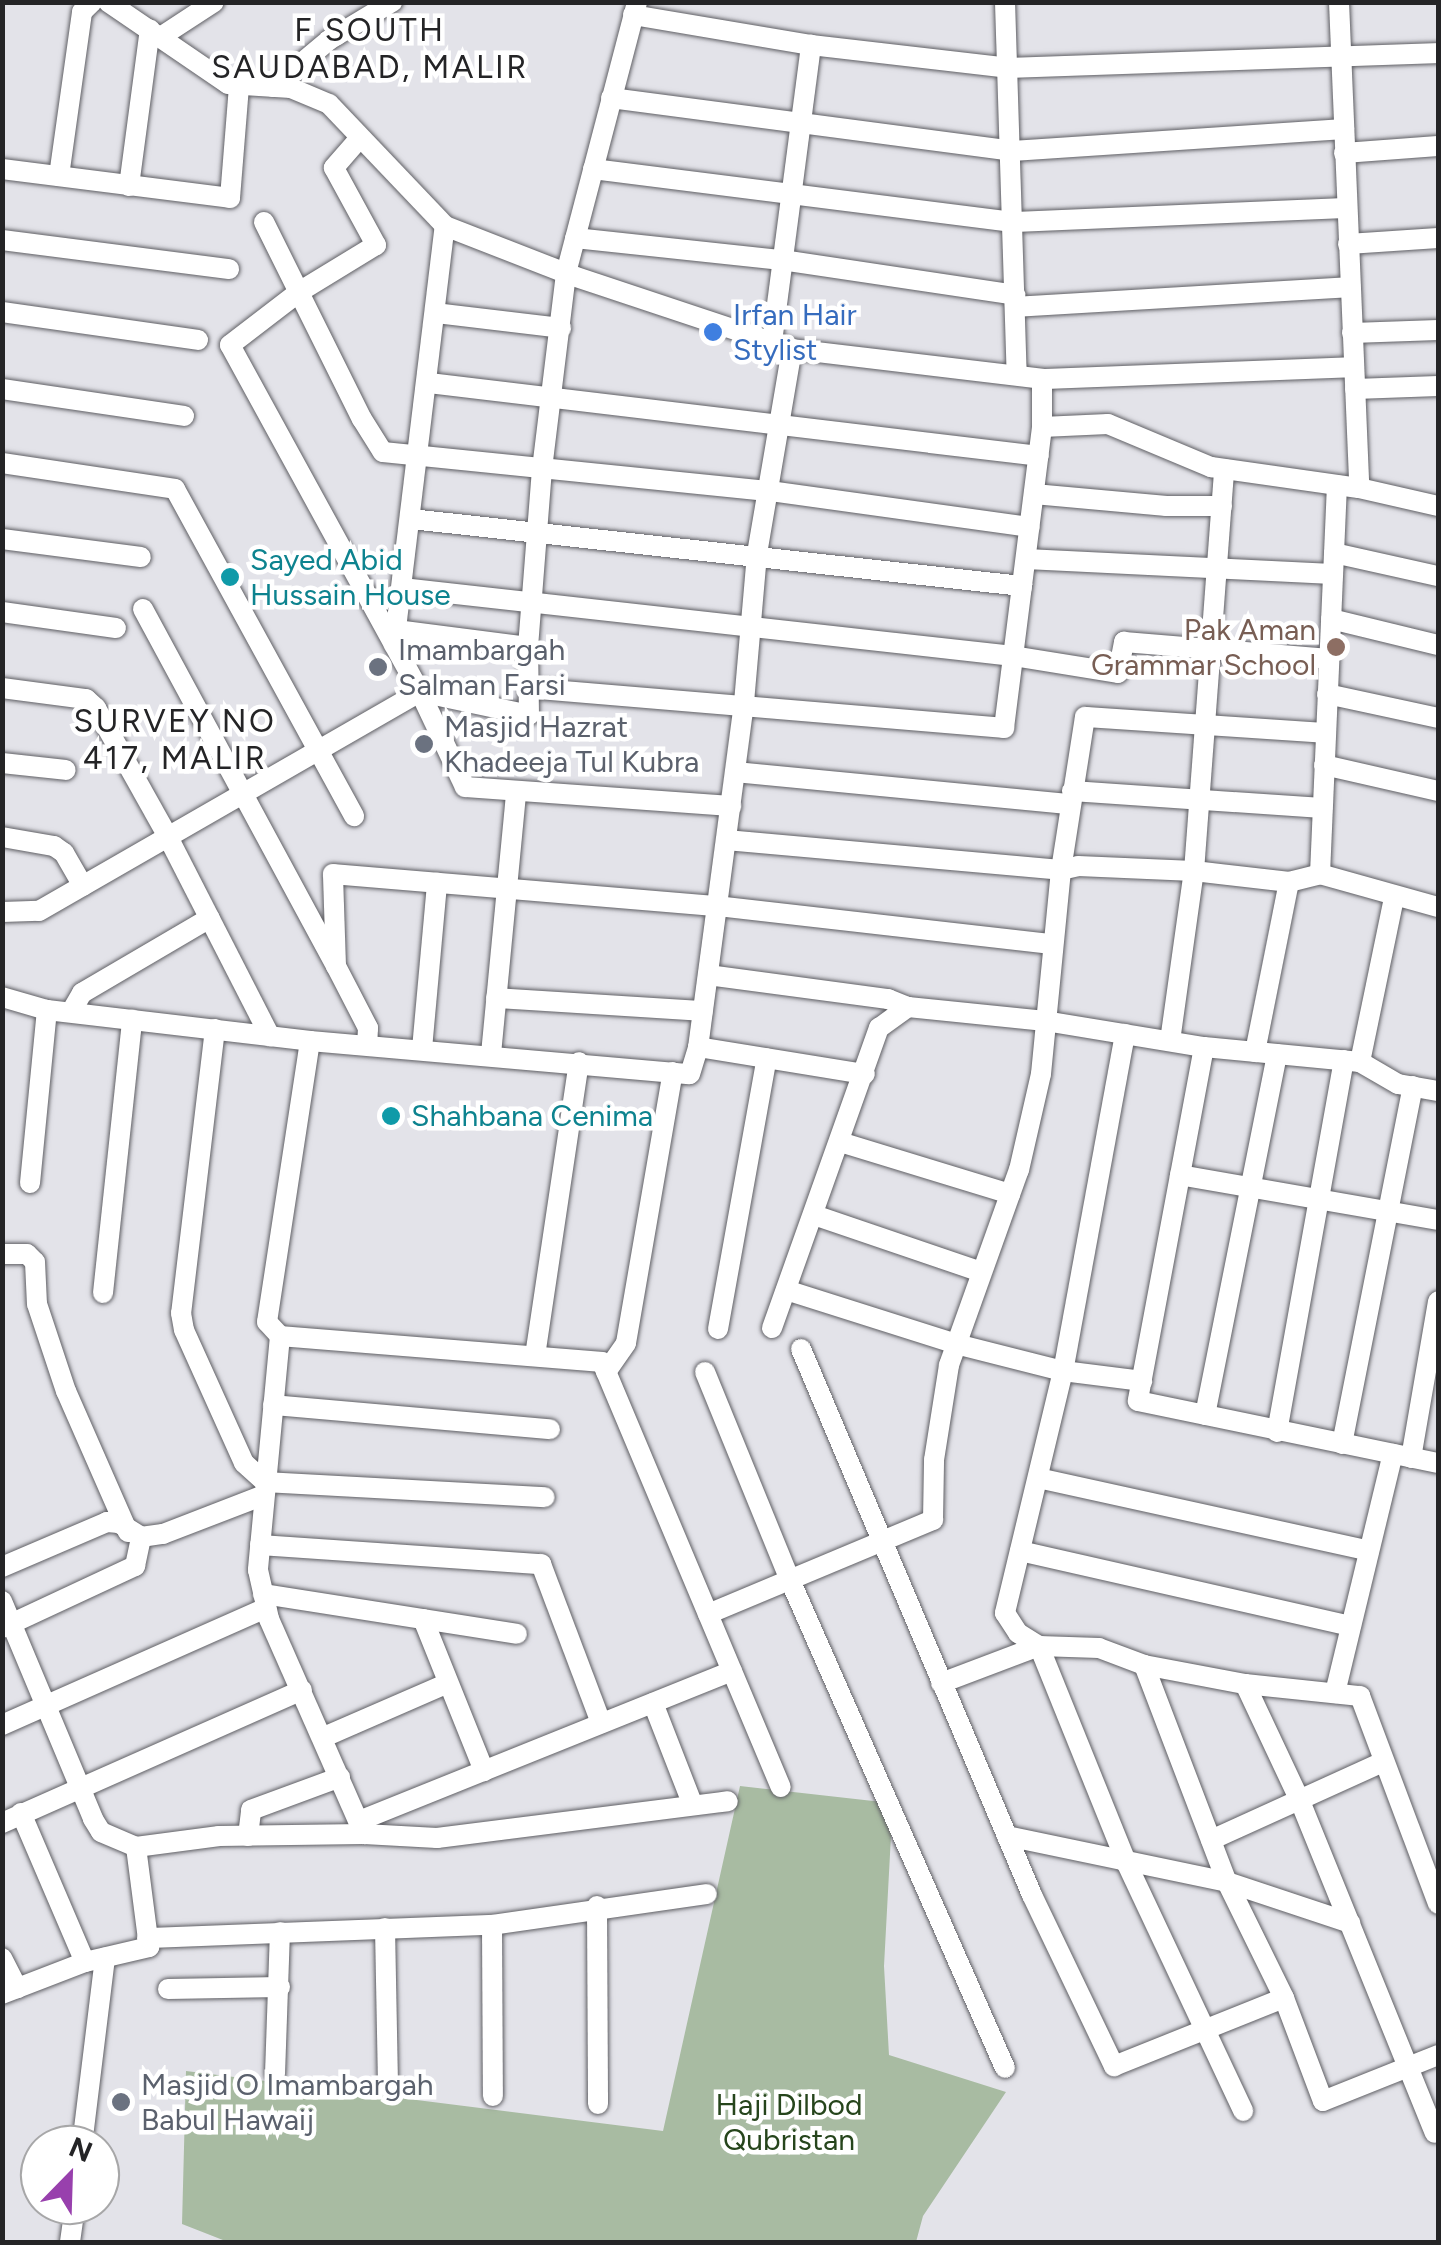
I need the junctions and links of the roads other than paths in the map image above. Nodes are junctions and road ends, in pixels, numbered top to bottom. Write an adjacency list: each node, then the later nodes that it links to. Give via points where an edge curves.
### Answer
1 (92, 2): 24 (street, via 82,12)
2 (108, 2): 8 (street)
3 (392, 2): 14 (street, via 329,40)
4 (1005, 2): 12 (street)
5 (1340, 2): 11 (street)
6 (213, 3): 8 (street)
7 (635, 9): 9 (street); 15 (street)
8 (156, 32): 13 (street, via 228,84); 25 (street)
9 (811, 45): 12 (street); 16 (street)
10 (1438, 53): 11 (street)
11 (1341, 58): 12 (street); 17 (street)
12 (1010, 68): 20 (street)
13 (239, 85): 14 (street); 25 (street, via 230,198)
14 (274, 87): 18 (street, via 329,104)
15 (611, 98): 16 (street); 22 (street)
16 (801, 122): 20 (street); 26 (street)
17 (1344, 129): 20 (street); 21 (street)
18 (358, 140): 30 (street); 39 (street, via 334,168 376,245)
19 (1438, 146): 21 (street)
20 (1012, 151): 29 (street)
21 (1344, 153): 27 (street)
22 (593, 168): 26 (street); 31 (street)
23 (2, 169): 24 (street)
24 (59, 176): 25 (street)
25 (129, 186)
26 (792, 195): 29 (street); 35 (street)
27 (1347, 208): 29 (street); 34 (street)
28 (264, 222): 39 (street)
29 (1014, 222): 40 (street)
30 (445, 226): 37 (street); 42 (street)
31 (575, 238): 35 (street); 37 (street)
32 (1438, 238): 34 (street)
33 (2, 240): 36 (street)
34 (1348, 244): 38 (street)
35 (782, 260): 40 (street); 47 (street)
36 (229, 268)
37 (566, 274): 43 (street); 47 (street)
38 (1350, 287): 40 (street); 45 (street)
39 (299, 292): 59 (street, via 375,446); 87 (street, via 230,346)
40 (1015, 301): 49 (street)
41 (2, 312): 46 (street)
42 (436, 313): 43 (street); 51 (street)
43 (561, 328): 55 (street)
44 (1438, 330): 45 (street)
45 (1352, 333): 48 (street)
46 (198, 340)
47 (782, 346): 49 (street); 57 (street)
48 (1354, 367): 50 (street); 54 (street)
49 (1017, 375): 50 (street)
50 (1042, 379): 58 (street)
51 (429, 383): 55 (street); 59 (street)
52 (1438, 386): 54 (street)
53 (2, 389): 56 (street)
54 (1355, 389): 64 (street)
55 (552, 398): 57 (street); 62 (street)
56 (184, 416)
57 (780, 424): 60 (street); 65 (street)
58 (1042, 427): 60 (street); 63 (street, via 1108,424)
59 (420, 456): 62 (street); 69 (street)
60 (1039, 456): 66 (street)
61 (2, 462): 101 (street, via 175,489)
62 (542, 469): 65 (street); 71 (street)
63 (1224, 469): 64 (street); 67 (street)
64 (1348, 486): 68 (street); 76 (street)
65 (770, 491): 70 (street); 73 (street)
66 (1034, 494): 67 (street); 70 (street)
67 (1222, 506): 77 (street)
68 (1438, 506)
69 (411, 520): 71 (street); 80 (street)
70 (1030, 527): 75 (street)
71 (539, 532): 73 (street); 81 (street)
72 (2, 538): 74 (street)
73 (757, 554): 79 (street); 86 (street)
74 (141, 557)
75 (1026, 559): 77 (street); 79 (street)
76 (1334, 563): 77 (street); 78 (street); 84 (street)
77 (1218, 566): 90 (street)
78 (1438, 576)
79 (1022, 586): 91 (street)
80 (402, 588): 81 (street); 87 (street)
81 (531, 606): 86 (street); 89 (street)
82 (143, 609): 107 (street)
83 (2, 612): 85 (street)
84 (1331, 619): 88 (street); 92 (street)
85 (116, 628)
86 (752, 628): 91 (street); 97 (street)
87 (395, 638): 89 (street); 95 (street)
88 (1438, 646)
89 (528, 647): 94 (street)
90 (1211, 650): 91 (street, via 1124,642 1118,673); 92 (street); 99 (street)
91 (1013, 656): 97 (street, via 1004,728)
92 (1329, 659): 96 (street)
93 (2, 688): 115 (street, via 86,698)
94 (528, 688): 95 (street, via 529,715); 97 (street)
95 (420, 692): 101 (street); 108 (street, via 465,786)
96 (1327, 694): 98 (street); 100 (street)
97 (744, 703): 105 (street)
98 (1438, 718)
99 (1205, 727): 100 (street); 109 (street, via 1085,717); 110 (street)
100 (1325, 733): 103 (street)
101 (321, 750): 107 (street); 113 (street)
102 (2, 762): 104 (street)
103 (1324, 765): 106 (street); 112 (street)
104 (66, 770)
105 (735, 772): 109 (street); 111 (street)
106 (1438, 792)
107 (244, 793): 115 (street); 130 (street)
108 (516, 793): 111 (street); 123 (street)
109 (1071, 798): 110 (street); 117 (street)
110 (1200, 801): 112 (street); 118 (street)
111 (731, 806): 116 (street)
112 (1322, 808): 119 (street)
113 (354, 816)
114 (2, 837): 122 (street, via 54,846)
115 (168, 837): 122 (street); 128 (street)
116 (726, 840): 117 (street); 125 (street)
117 (1061, 870): 118 (street); 129 (street)
118 (1194, 870): 120 (street); 144 (street)
119 (1320, 874): 120 (street); 124 (street)
120 (1289, 882): 149 (street)
121 (438, 883): 123 (street); 130 (street, via 333,874); 148 (street)
122 (83, 886): 127 (street, via 39,911)
123 (506, 889): 125 (street); 133 (street)
124 (1394, 898): 126 (street); 152 (street)
125 (717, 906): 129 (street); 131 (street)
126 (1438, 906)
127 (2, 912)
128 (210, 918): 137 (street, via 82,992); 142 (street)
129 (1053, 944): 139 (street)
130 (336, 966): 145 (street, via 368,1028)
131 (708, 975): 134 (street); 136 (street)
132 (2, 997): 135 (street)
133 (496, 998): 136 (street); 150 (street)
134 (908, 1007): 139 (street); 155 (street, via 879,1028)
135 (47, 1010): 137 (street); 160 (street)
136 (702, 1010): 147 (street)
137 (71, 1012): 138 (street)
138 (132, 1020): 140 (street); 170 (street)
139 (1045, 1021): 141 (street); 162 (street, via 1041,1074)
140 (216, 1029): 142 (street); 190 (street, via 182,1313 244,1463)
141 (1125, 1034): 144 (street); 178 (street)
142 (270, 1036): 143 (street)
143 (310, 1040): 145 (street); 174 (street, via 267,1322)
144 (1170, 1041): 146 (street)
145 (368, 1045): 148 (street)
146 (1204, 1046): 149 (street); 159 (street)
147 (698, 1047): 151 (street); 154 (street, via 690,1074)
148 (422, 1049): 150 (street)
149 (1266, 1053): 152 (street); 161 (street)
150 (491, 1054): 153 (street)
151 (767, 1058): 155 (street); 173 (street)
152 (1352, 1061): 156 (street); 163 (street)
153 (579, 1062): 154 (street); 177 (street)
154 (673, 1072): 179 (street, via 626,1343)
155 (865, 1074): 158 (street)
156 (1413, 1086): 157 (street); 164 (street)
157 (1438, 1090)
158 (840, 1142): 162 (street); 165 (street)
159 (1180, 1174): 161 (street); 181 (street)
160 (30, 1183)
161 (1250, 1187): 163 (street); 183 (street)
162 (1010, 1194): 168 (street)
163 (1319, 1201): 164 (street); 185 (street)
164 (1388, 1212): 166 (street); 186 (street)
165 (814, 1215): 168 (street); 169 (street)
166 (1438, 1220)
167 (2, 1254): 192 (street, via 27,1254 35,1262 36,1304 60,1374)
168 (981, 1272): 175 (street)
169 (786, 1290): 172 (street); 175 (street)
170 (103, 1293)
171 (1438, 1300): 187 (street)
172 (772, 1328)
173 (718, 1329)
174 (280, 1336): 177 (street); 182 (street)
175 (956, 1344): 178 (street); 193 (street, via 934,1460 933,1520)
176 (800, 1349): 193 (street)
177 (535, 1356): 179 (street, via 602,1362)
178 (1064, 1371): 181 (street); 189 (street)
179 (606, 1372): 201 (street)
180 (705, 1372): 198 (street)
181 (1142, 1381): 183 (street, via 1138,1401)
182 (273, 1405): 184 (street); 190 (street)
183 (1205, 1415): 185 (street)
184 (550, 1429)
185 (1277, 1432): 186 (street)
186 (1342, 1444): 187 (street)
187 (1402, 1456): 188 (street); 196 (street)
188 (1438, 1463)
189 (1038, 1478): 195 (street); 196 (street)
190 (264, 1489): 191 (street); 192 (street, via 163,1534); 194 (street)
191 (545, 1497)
192 (135, 1534): 197 (street, via 107,1522); 203 (street, via 135,1566)
193 (880, 1542): 198 (street); 210 (street)
194 (260, 1545): 199 (street); 216 (street, via 541,1564)
195 (1020, 1551): 204 (street); 206 (street, via 1005,1613 1018,1633)
196 (1370, 1551): 204 (street)
197 (2, 1567)
198 (790, 1580): 201 (street); 251 (street)
199 (264, 1601): 202 (street); 212 (street); 215 (street)
200 (2, 1602): 203 (street)
201 (708, 1614): 208 (street)
202 (423, 1619): 205 (street); 209 (street)
203 (7, 1626): 215 (street)
204 (1351, 1626): 213 (street)
205 (517, 1634)
206 (1039, 1646): 207 (street, via 1099,1648); 210 (street); 233 (street)
207 (1144, 1665): 211 (street); 231 (street)
208 (732, 1671): 214 (street); 222 (street)
209 (448, 1683): 218 (street); 220 (street)
210 (941, 1683): 230 (street)
211 (1245, 1684): 213 (street); 225 (street)
212 (302, 1690): 218 (street); 223 (street)
213 (1335, 1693): 219 (street, via 1360,1696)
214 (653, 1703): 216 (street); 226 (street)
215 (45, 1705): 217 (street); 223 (street)
216 (601, 1723): 220 (street)
217 (2, 1725)
218 (324, 1738): 221 (street)
219 (1383, 1762): 225 (street); 236 (street)
220 (484, 1771): 228 (street)
221 (340, 1777): 228 (street); 229 (street, via 251,1810)
222 (781, 1787)
223 (80, 1788): 227 (street); 232 (street, via 102,1832)
224 (728, 1801): 226 (street)
225 (1300, 1801): 231 (street); 238 (street)
226 (692, 1803): 228 (street, via 436,1838)
227 (12, 1818): 244 (street)
228 (361, 1827): 229 (street)
229 (248, 1836): 232 (street)
230 (1007, 1836): 233 (street); 249 (street, via 1114,2066)
231 (1211, 1840): 234 (street)
232 (136, 1848): 242 (street)
233 (1127, 1864): 234 (street); 249 (street)
234 (1227, 1882): 238 (street); 248 (street)
235 (707, 1894): 237 (street)
236 (1438, 1904)
237 (597, 1906): 239 (street); 256 (street)
238 (1350, 1923): 252 (street)
239 (492, 1924): 240 (street); 255 (street)
240 (385, 1928): 241 (street); 254 (street)
241 (280, 1932): 242 (street); 245 (street)
242 (148, 1938): 244 (street, via 149,1947)
243 (2, 1958): 247 (street)
244 (95, 1960): 247 (street); 258 (street)
245 (280, 1987): 246 (street); 253 (street)
246 (168, 1989)
247 (10, 1991)
248 (1284, 1998): 249 (street); 252 (street, via 1323,2101)
249 (1203, 2028): 257 (street)
250 (1438, 2055): 252 (street)
251 (1005, 2068)
252 (1408, 2068): 259 (street)
253 (274, 2074)
254 (388, 2080)
255 (494, 2096)
256 (598, 2104)
257 (1243, 2111)
258 (83, 2125)
259 (1435, 2134)

